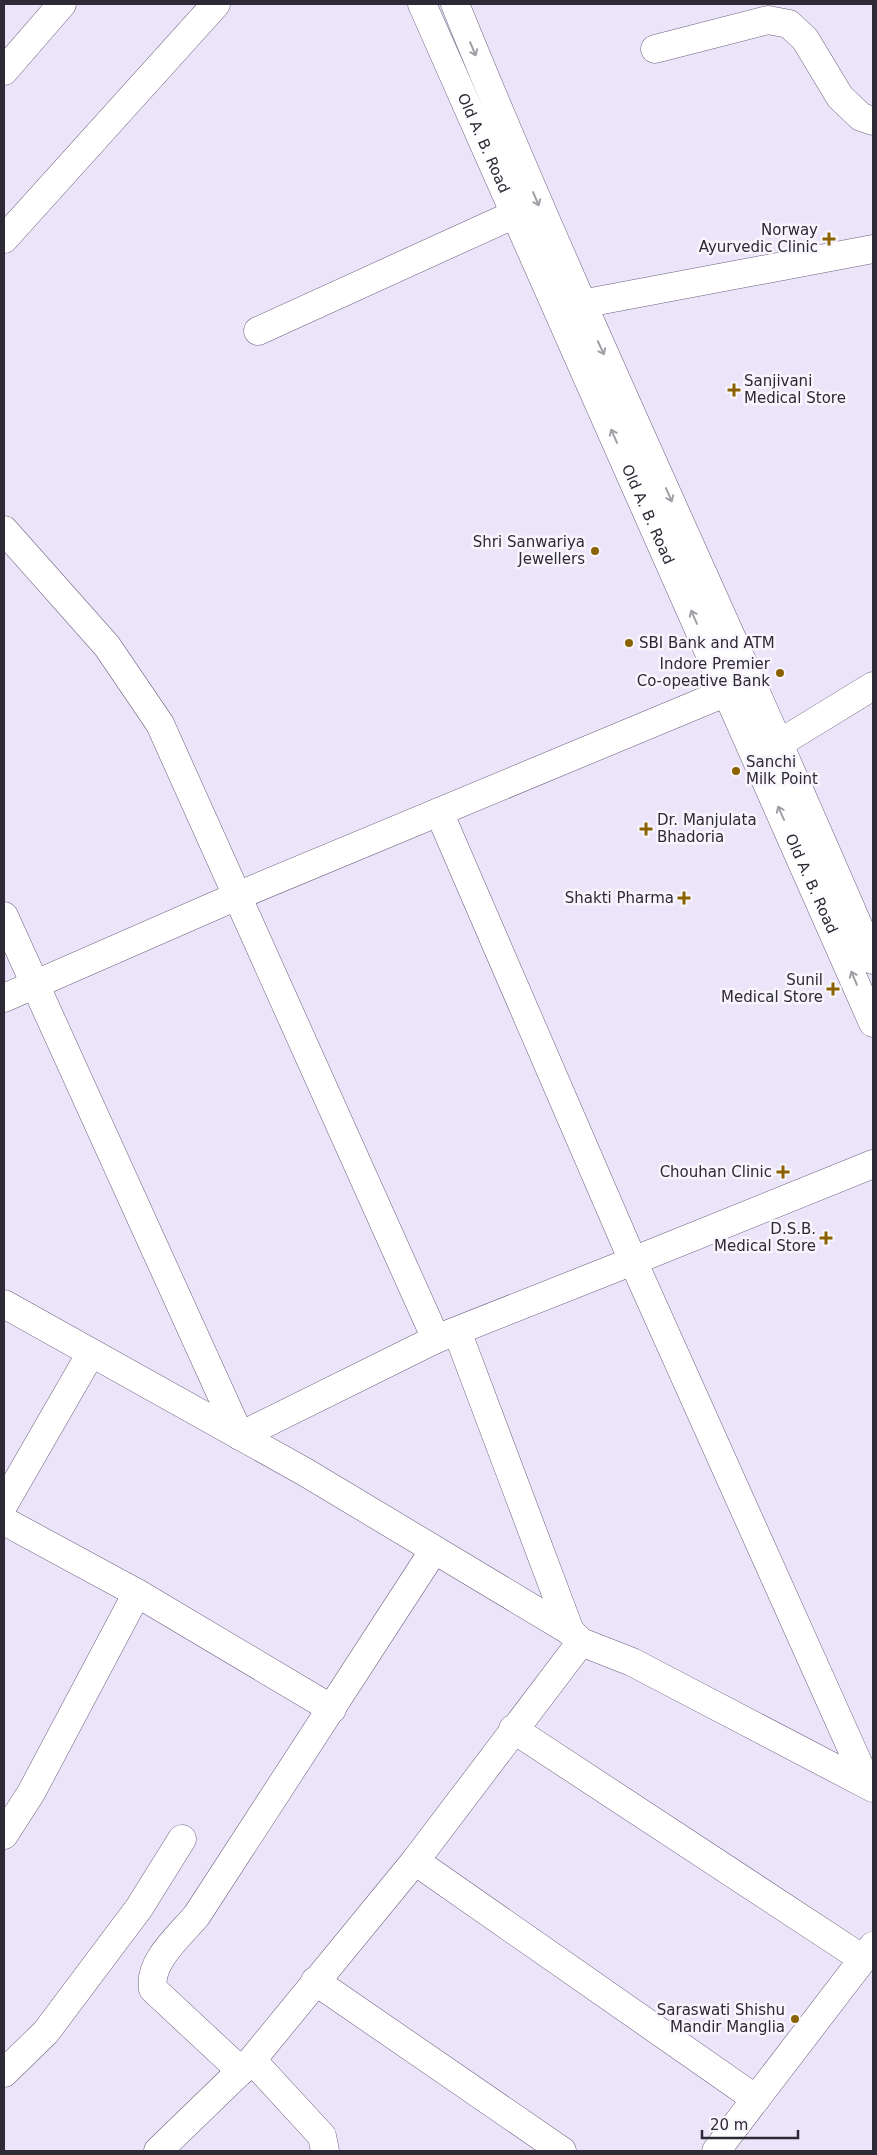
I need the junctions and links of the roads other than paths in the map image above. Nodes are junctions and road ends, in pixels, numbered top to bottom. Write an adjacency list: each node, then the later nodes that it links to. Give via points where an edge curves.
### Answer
1 (62, 4): 6 (street)
2 (216, 4): 9 (street)
3 (422, 4): 8 (street, Old A. B. Road)
4 (455, 4): 11 (street, Old A. B. Road, one-way to 11)
5 (655, 49): 7 (street, via 768,20 789,24 805,39 840,97 861,117)
6 (4, 72)
7 (873, 121)
8 (515, 214): 11 (street, Old A. B. Road); 12 (street)
9 (4, 239)
10 (873, 249): 11 (street)
11 (568, 304): 15 (street, Old A. B. Road, one-way to 11); 16 (street, Old A. B. Road, one-way to 16, via 667,489)
12 (258, 331)
13 (4, 530): 18 (street, via 107,646 160,724)
14 (873, 686): 16 (street)
15 (727, 692): 17 (street); 23 (street, Old A. B. Road, one-way to 15)
16 (780, 743): 20 (street, Old A. B. Road)
17 (439, 812): 18 (street); 25 (street)
18 (237, 896): 21 (street); 27 (street)
19 (4, 916): 21 (street)
20 (873, 960)
21 (35, 986): 22 (street); 29 (street)
22 (4, 998)
23 (873, 1023)
24 (873, 1164): 25 (street)
25 (633, 1261): 27 (street); 37 (street)
26 (4, 1304): 28 (street)
27 (446, 1335): 29 (street); 34 (street)
28 (91, 1353): 29 (street); 30 (street)
29 (240, 1436): 32 (street)
30 (4, 1504)
31 (4, 1521): 33 (street)
32 (434, 1550): 34 (street); 35 (street)
33 (136, 1593): 35 (street); 38 (street, via 31,1793)
34 (576, 1637): 36 (street); 37 (street, via 632,1662)
35 (332, 1709): 43 (street, via 197,1916 156,1965 151,1979 153,1989)
36 (513, 1729): 40 (street); 41 (street)
37 (871, 1786)
38 (4, 1835)
39 (182, 1839): 44 (street, via 139,1908 46,2032)
40 (415, 1861): 42 (street); 45 (street)
41 (868, 1953): 45 (street)
42 (315, 1981): 43 (street); 48 (street)
43 (247, 2065): 46 (street); 47 (street, via 322,2136)
44 (4, 2073)
45 (756, 2099): 49 (street)
46 (158, 2151)
47 (325, 2151)
48 (562, 2151)
49 (716, 2151)

